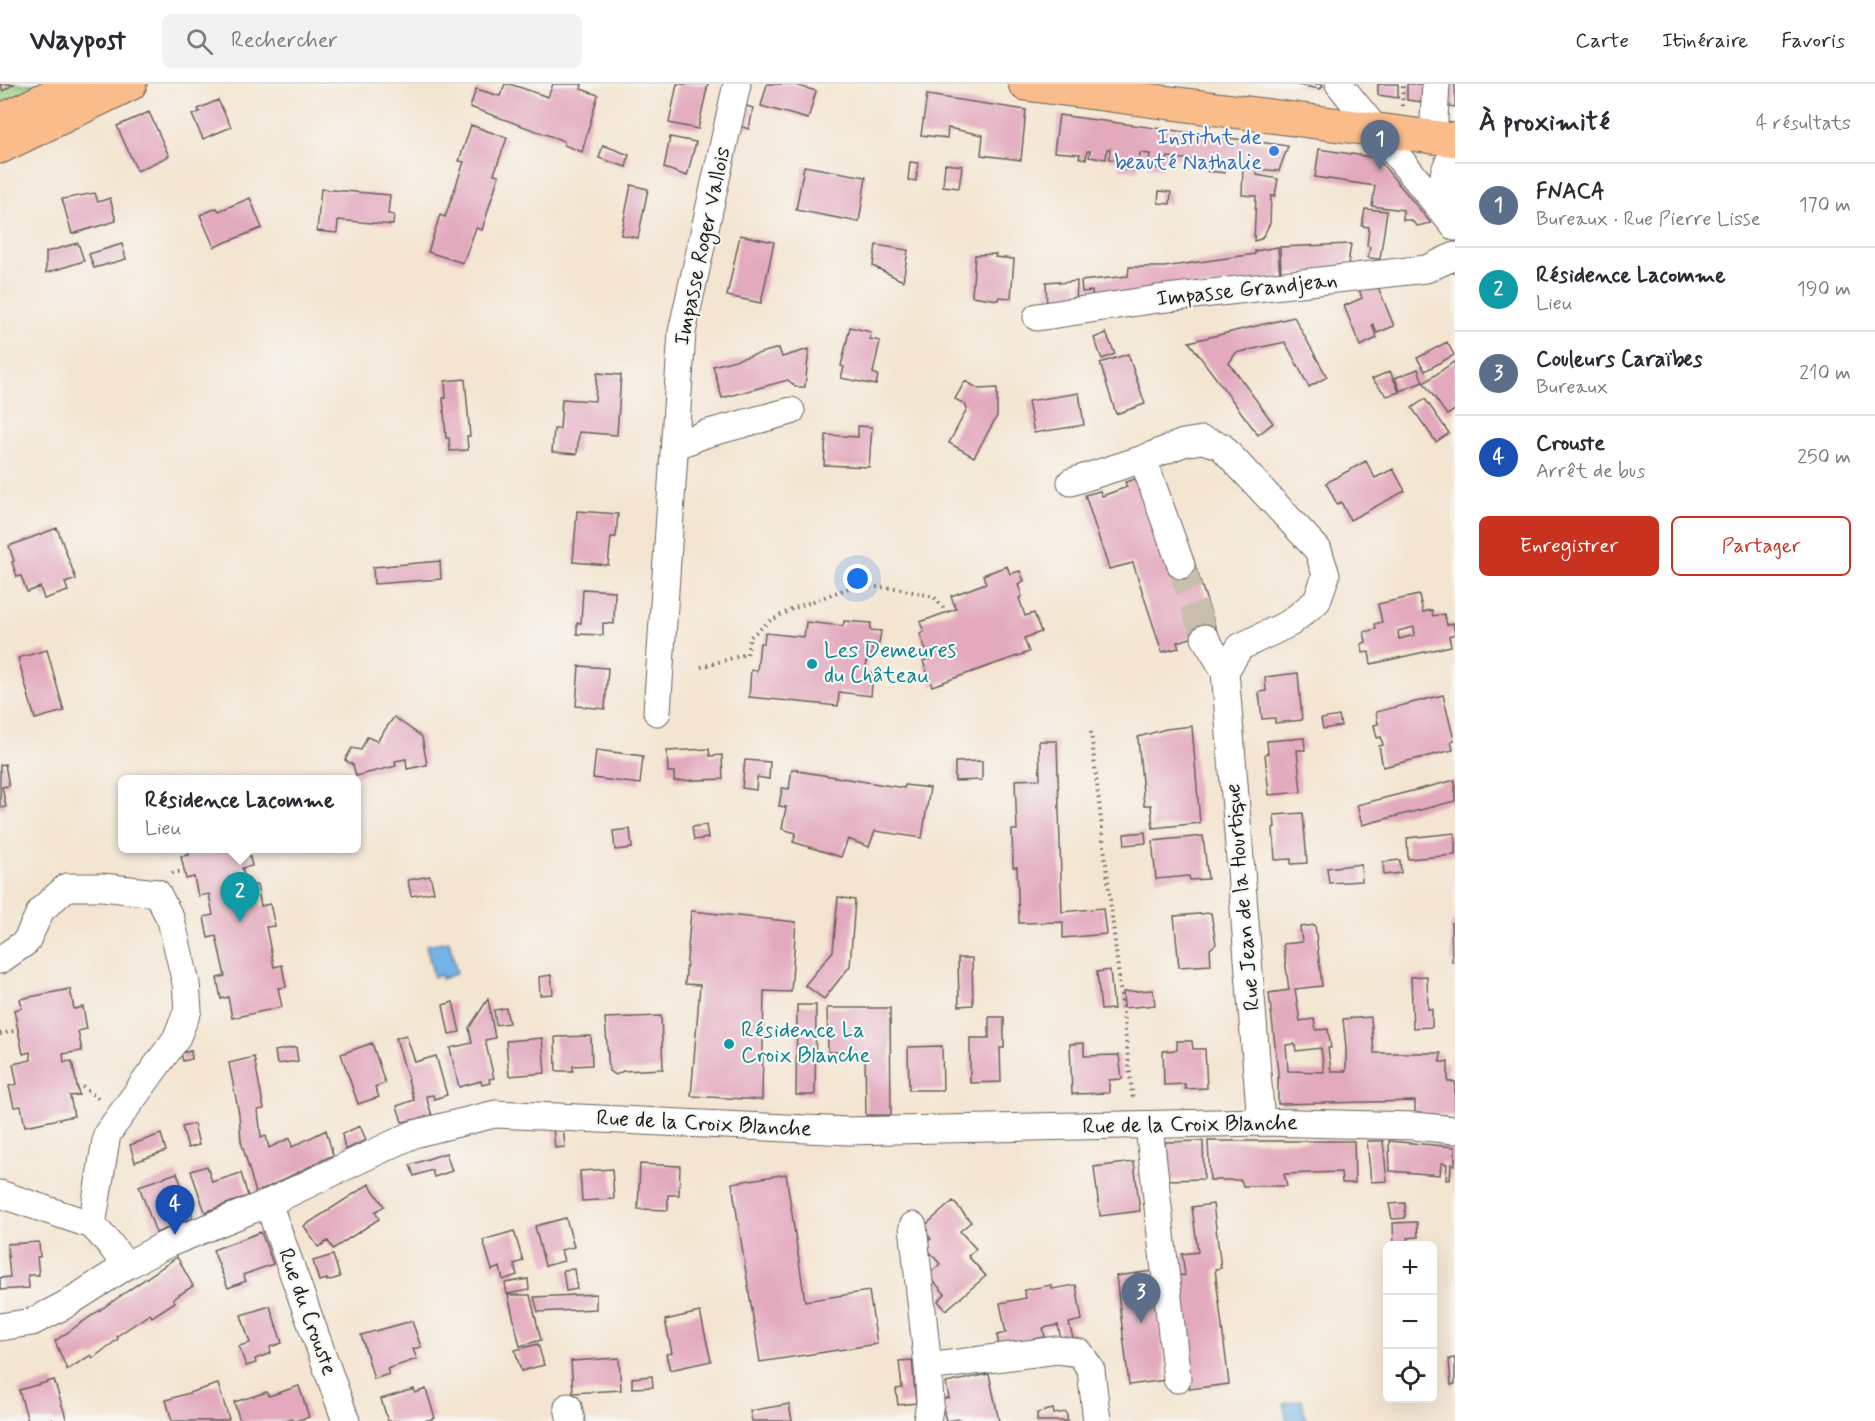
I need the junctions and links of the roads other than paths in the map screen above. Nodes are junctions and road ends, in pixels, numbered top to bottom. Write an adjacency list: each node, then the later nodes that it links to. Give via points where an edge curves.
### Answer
1 (76, 84): 7 (main road)
2 (129, 84): 10 (main road)
3 (737, 84): 16 (street, Impasse Roger Vallois, via 682,332)
4 (1028, 84): 8 (main road)
5 (1339, 84): 8 (street)
6 (1436, 84): 9 (street)
7 (0, 122)
8 (1376, 130): 9 (main road); 12 (street)
9 (1448, 143): 11 (street, via 1443,185)
10 (0, 147)
11 (1455, 222)
12 (1455, 227)
13 (1455, 256): 14 (street, Impasse Grandjean, via 1426,269)
14 (1037, 316)
15 (791, 411): 16 (street)
16 (675, 446): 22 (street, Impasse Roger Vallois)
17 (1143, 459): 18 (street); 19 (street); 21 (street, via 1183,443 1202,440 1221,446 1318,550 1326,575 1317,601 1290,623 1240,647)
18 (1071, 482)
19 (1181, 565)
20 (1205, 638): 21 (street, Rue Jean de la Hourtique)
21 (1225, 671): 25 (street, Rue Jean de la Hourtique)
22 (657, 712)
23 (0, 960): 29 (street, via 26,942 41,910 67,887 157,893 171,920 189,1010 176,1039 107,1134)
24 (1142, 1119): 25 (street, Rue de la Croix Blanche); 28 (street, Rue de la Croix Blanche, via 848,1131 495,1113 414,1134); 34 (street)
25 (1261, 1122): 26 (street, Rue de la Croix Blanche)
26 (1455, 1130)
27 (0, 1194): 29 (street)
28 (268, 1203): 31 (street, Rue de la Croix Blanche, via 165,1245); 35 (street, Rue du Crouste)
29 (92, 1225): 31 (street)
30 (913, 1226): 33 (street)
31 (126, 1266): 32 (street, Rue de la Croix Blanche, via 32,1322)
32 (0, 1327)
33 (928, 1367): 36 (street); 37 (street, via 1057,1350 1080,1353 1091,1370)
34 (1177, 1379)
35 (346, 1421)
36 (927, 1421)
37 (1097, 1421)

